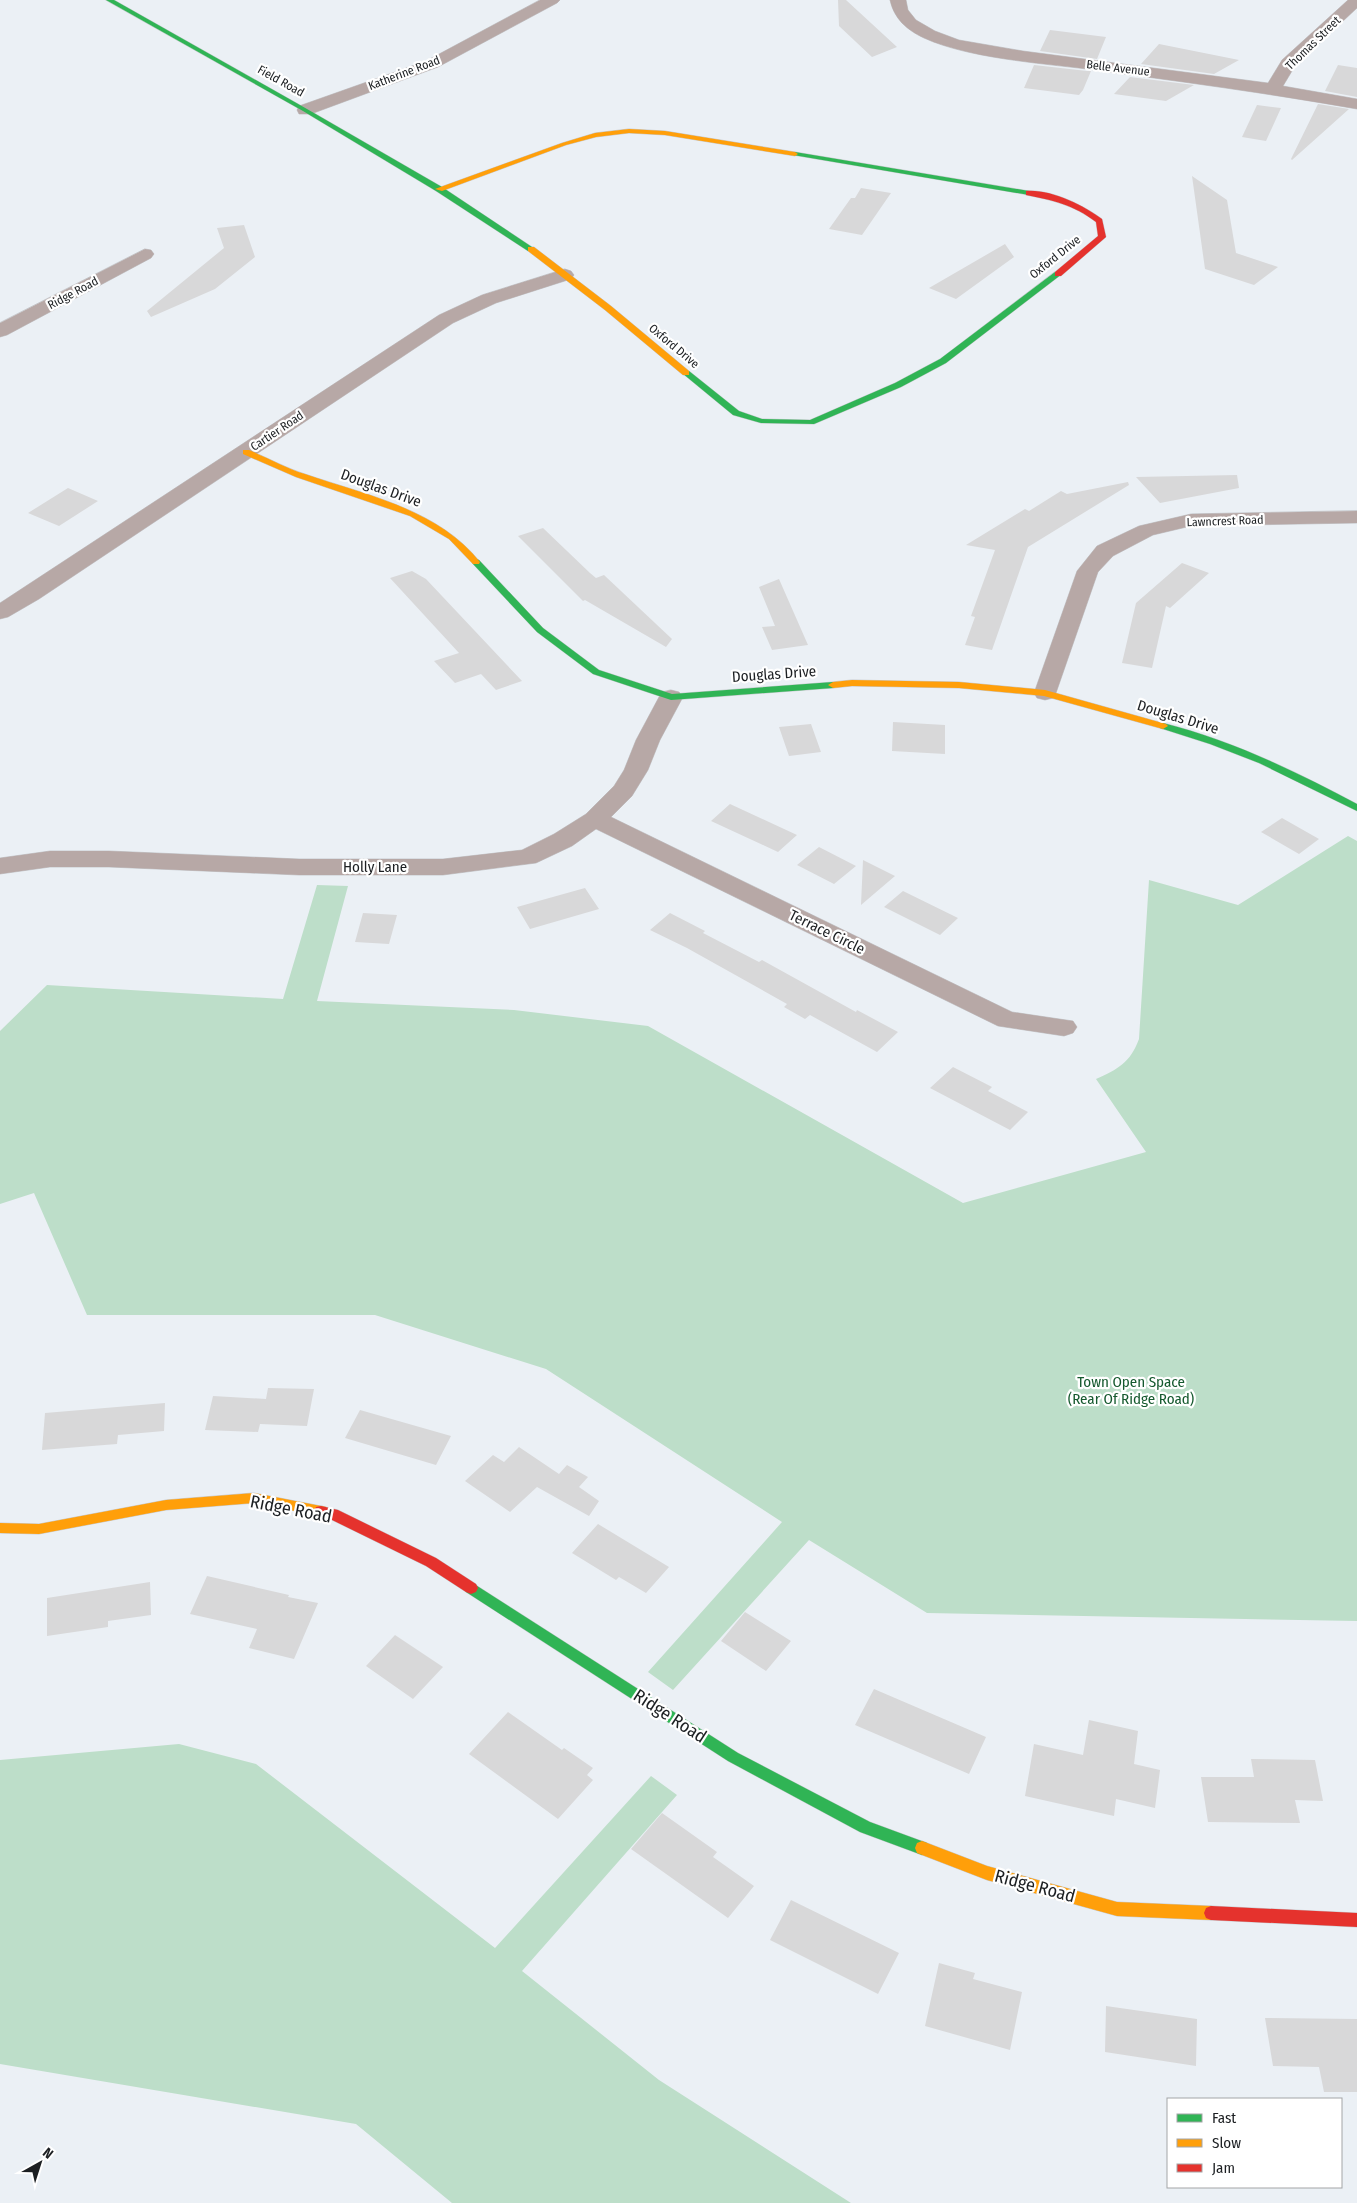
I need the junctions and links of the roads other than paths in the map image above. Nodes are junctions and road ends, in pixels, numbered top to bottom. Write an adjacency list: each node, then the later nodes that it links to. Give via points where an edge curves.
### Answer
1 (109, 0): 7 (street, Field Road)
2 (549, 0): 7 (street, Katherine Road, via 432,64)
3 (898, 0): 5 (street, Belle Avenue, via 900,10 910,23 955,44)
4 (1357, 0): 5 (street, Thomas Street, via 1288,63)
5 (1273, 89): 6 (street, Belle Avenue)
6 (1357, 104)
7 (305, 110): 8 (street, Field Road)
8 (439, 189): 10 (street, Oxford Drive); 10 (street, Oxford Drive, via 595,135 629,131 664,133 985,184 1052,198 1083,208 1099,221 1102,237 944,361 898,385 811,422 761,421 736,413)
9 (146, 254): 11 (street, Ridge Road)
10 (565, 275): 12 (street, Cartier Road, via 489,299 446,319)
11 (0, 331)
12 (246, 452): 14 (street, Cartier Road); 16 (street, Douglas Drive, via 299,475 413,514 452,537 540,630 596,672)
13 (1357, 517): 15 (street, Lawncrest Road, via 1190,520 1146,530 1105,551 1088,571)
14 (0, 612)
15 (1045, 693): 16 (street, Douglas Drive, via 959,686 852,683); 17 (street, Douglas Drive, via 1184,732 1262,761)
16 (671, 697): 18 (street, Holly Lane, via 623,791)
17 (1357, 808)
18 (595, 819): 19 (street, Holly Lane, via 563,840 527,857 443,867 299,867 109,859 50,859); 20 (street, Terrace Circle, via 1007,1020)
19 (0, 866)
20 (1064, 1027)
21 (0, 1528): 22 (street, Ridge Road, via 39,1529 166,1505 254,1498 333,1514 431,1562 733,1757 865,1827 987,1873 1117,1909)
22 (1357, 1920)

